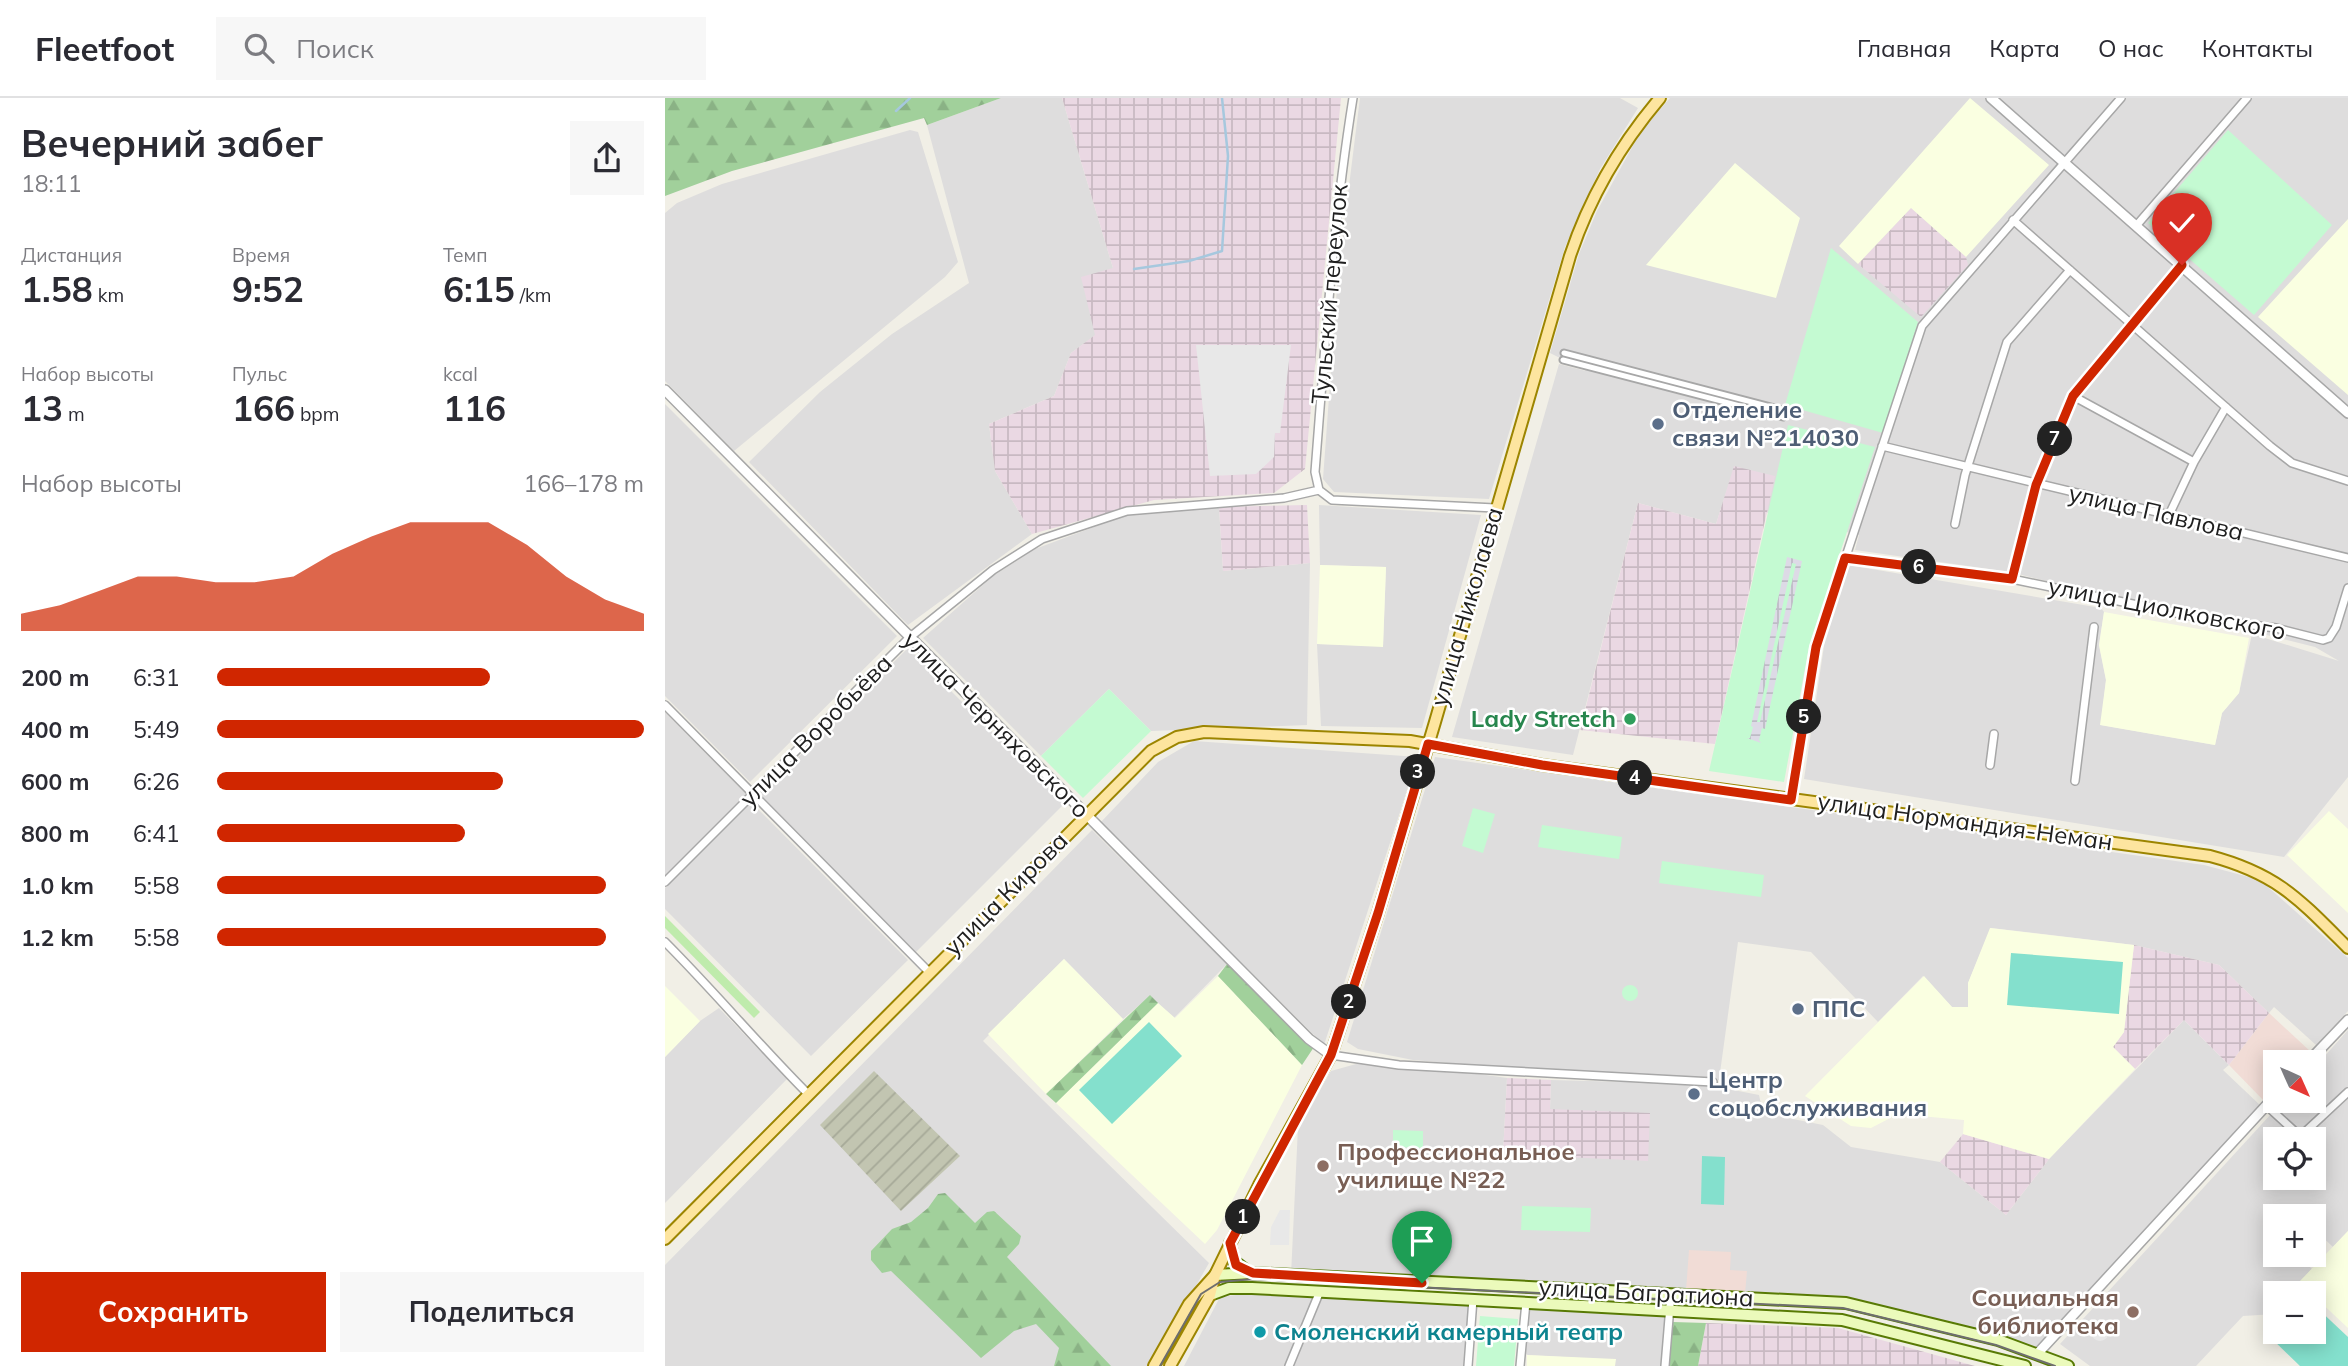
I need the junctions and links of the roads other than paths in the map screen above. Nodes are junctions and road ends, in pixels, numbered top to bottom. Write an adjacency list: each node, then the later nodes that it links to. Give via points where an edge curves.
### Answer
1 (1353, 98): 23 (street, Тульский переулок, via 1330,275 1315,472)
2 (1660, 98): 24 (main road, улица Николаева, via 1614,163 1574,242)
3 (2121, 98): 6 (street)
4 (2247, 98): 8 (street)
5 (1998, 100): 6 (street)
6 (2064, 163): 7 (street); 8 (street)
7 (2013, 220): 10 (street); 18 (street, via 1922,326)
8 (2136, 226): 9 (street)
9 (2182, 265): 11 (street); 16 (street)
10 (2070, 270): 11 (street); 20 (street, via 2007,342)
11 (2132, 324): 14 (street); 15 (street)
12 (1564, 357): 17 (street)
13 (665, 390): 32 (street, улица Черняховского)
14 (2073, 396): 19 (street); 22 (street)
15 (2226, 407): 19 (street); 21 (street, via 2292,463)
16 (2348, 413)
17 (1785, 414)
18 (1882, 446): 20 (street, улица Павлова); 27 (street)
19 (2194, 462): 25 (street)
20 (1968, 469): 22 (street, улица Павлова); 26 (street)
21 (2348, 481)
22 (2036, 485): 25 (street, улица Павлова); 29 (street)
23 (1319, 490): 24 (street, via 1332,500); 32 (street, улица Воробьёва, via 1283,498 1127,511 1042,539 993,570)
24 (1495, 508): 35 (main road, улица Николаева)
25 (2169, 515): 28 (street, улица Павлова)
26 (1955, 524)
27 (1845, 558): 29 (street, улица Циолковского); 39 (street, via 1816,647)
28 (2348, 558)
29 (2012, 579): 30 (street, улица Циолковского, via 2323,640 2336,627)
30 (2348, 588)
31 (2094, 628): 37 (street)
32 (909, 638): 38 (street, улица Воробьёва); 40 (street, улица Черняховского)
33 (665, 705): 38 (street)
34 (1994, 734): 36 (street)
35 (1428, 744): 39 (main road, улица Нормандия-Неман); 40 (main road, улица Кирова, via 1204,732 1177,737 1151,751); 47 (main road, улица Николаева)
36 (1990, 765)
37 (2074, 781)
38 (753, 794): 41 (street, улица Воробьёва); 44 (street)
39 (1791, 800): 43 (main road, улица Нормандия-Неман, via 2210,856 2248,866 2302,902)
40 (1085, 815): 44 (main road, улица Кирова); 47 (street, улица Черняховского, via 1309,1039)
41 (665, 882)
42 (665, 942): 50 (street)
43 (2348, 948)
44 (930, 973): 50 (main road, улица Кирова)
45 (2348, 1020): 46 (street)
46 (2319, 1050)
47 (1331, 1055): 48 (street, via 1399,1065); 56 (main road, улица Николаева)
48 (1713, 1082)
49 (2348, 1092): 54 (street)
50 (809, 1094): 55 (main road, улица Кирова)
51 (2263, 1108): 66 (street)
52 (2275, 1113): 53 (street)
53 (2290, 1127)
54 (2310, 1127)
55 (665, 1238)
56 (1230, 1243): 57 (main road, via 1236,1265); 58 (main road, улица Николаева)
57 (1253, 1273): 58 (main road, улица Багратиона); 61 (main road, улица Багратиона)
58 (1220, 1274): 59 (main road); 62 (main road, улица Николаева); 67 (main road, улица Николаева, via 1189,1304)
59 (1229, 1289): 60 (main road, улица Багратиона); 62 (main road, улица Багратиона)
60 (1320, 1291): 63 (main road, улица Багратиона); 69 (street)
61 (1671, 1294): 65 (street); 66 (main road, улица Багратиона, via 1846,1303)
62 (1210, 1295): 68 (main road, улица Николаева)
63 (1473, 1299): 64 (main road, улица Багратиона); 70 (street)
64 (1526, 1301): 65 (main road, улица Багратиона); 71 (street)
65 (1670, 1311): 72 (street); 73 (main road, улица Багратиона, via 1843,1320)
66 (2039, 1353): 73 (street); 74 (main road, улица Багратиона)
67 (1154, 1366)
68 (1170, 1366)
69 (1289, 1366)
70 (1468, 1366)
71 (1520, 1366)
72 (1665, 1366)
73 (2025, 1366)
74 (2068, 1366)

